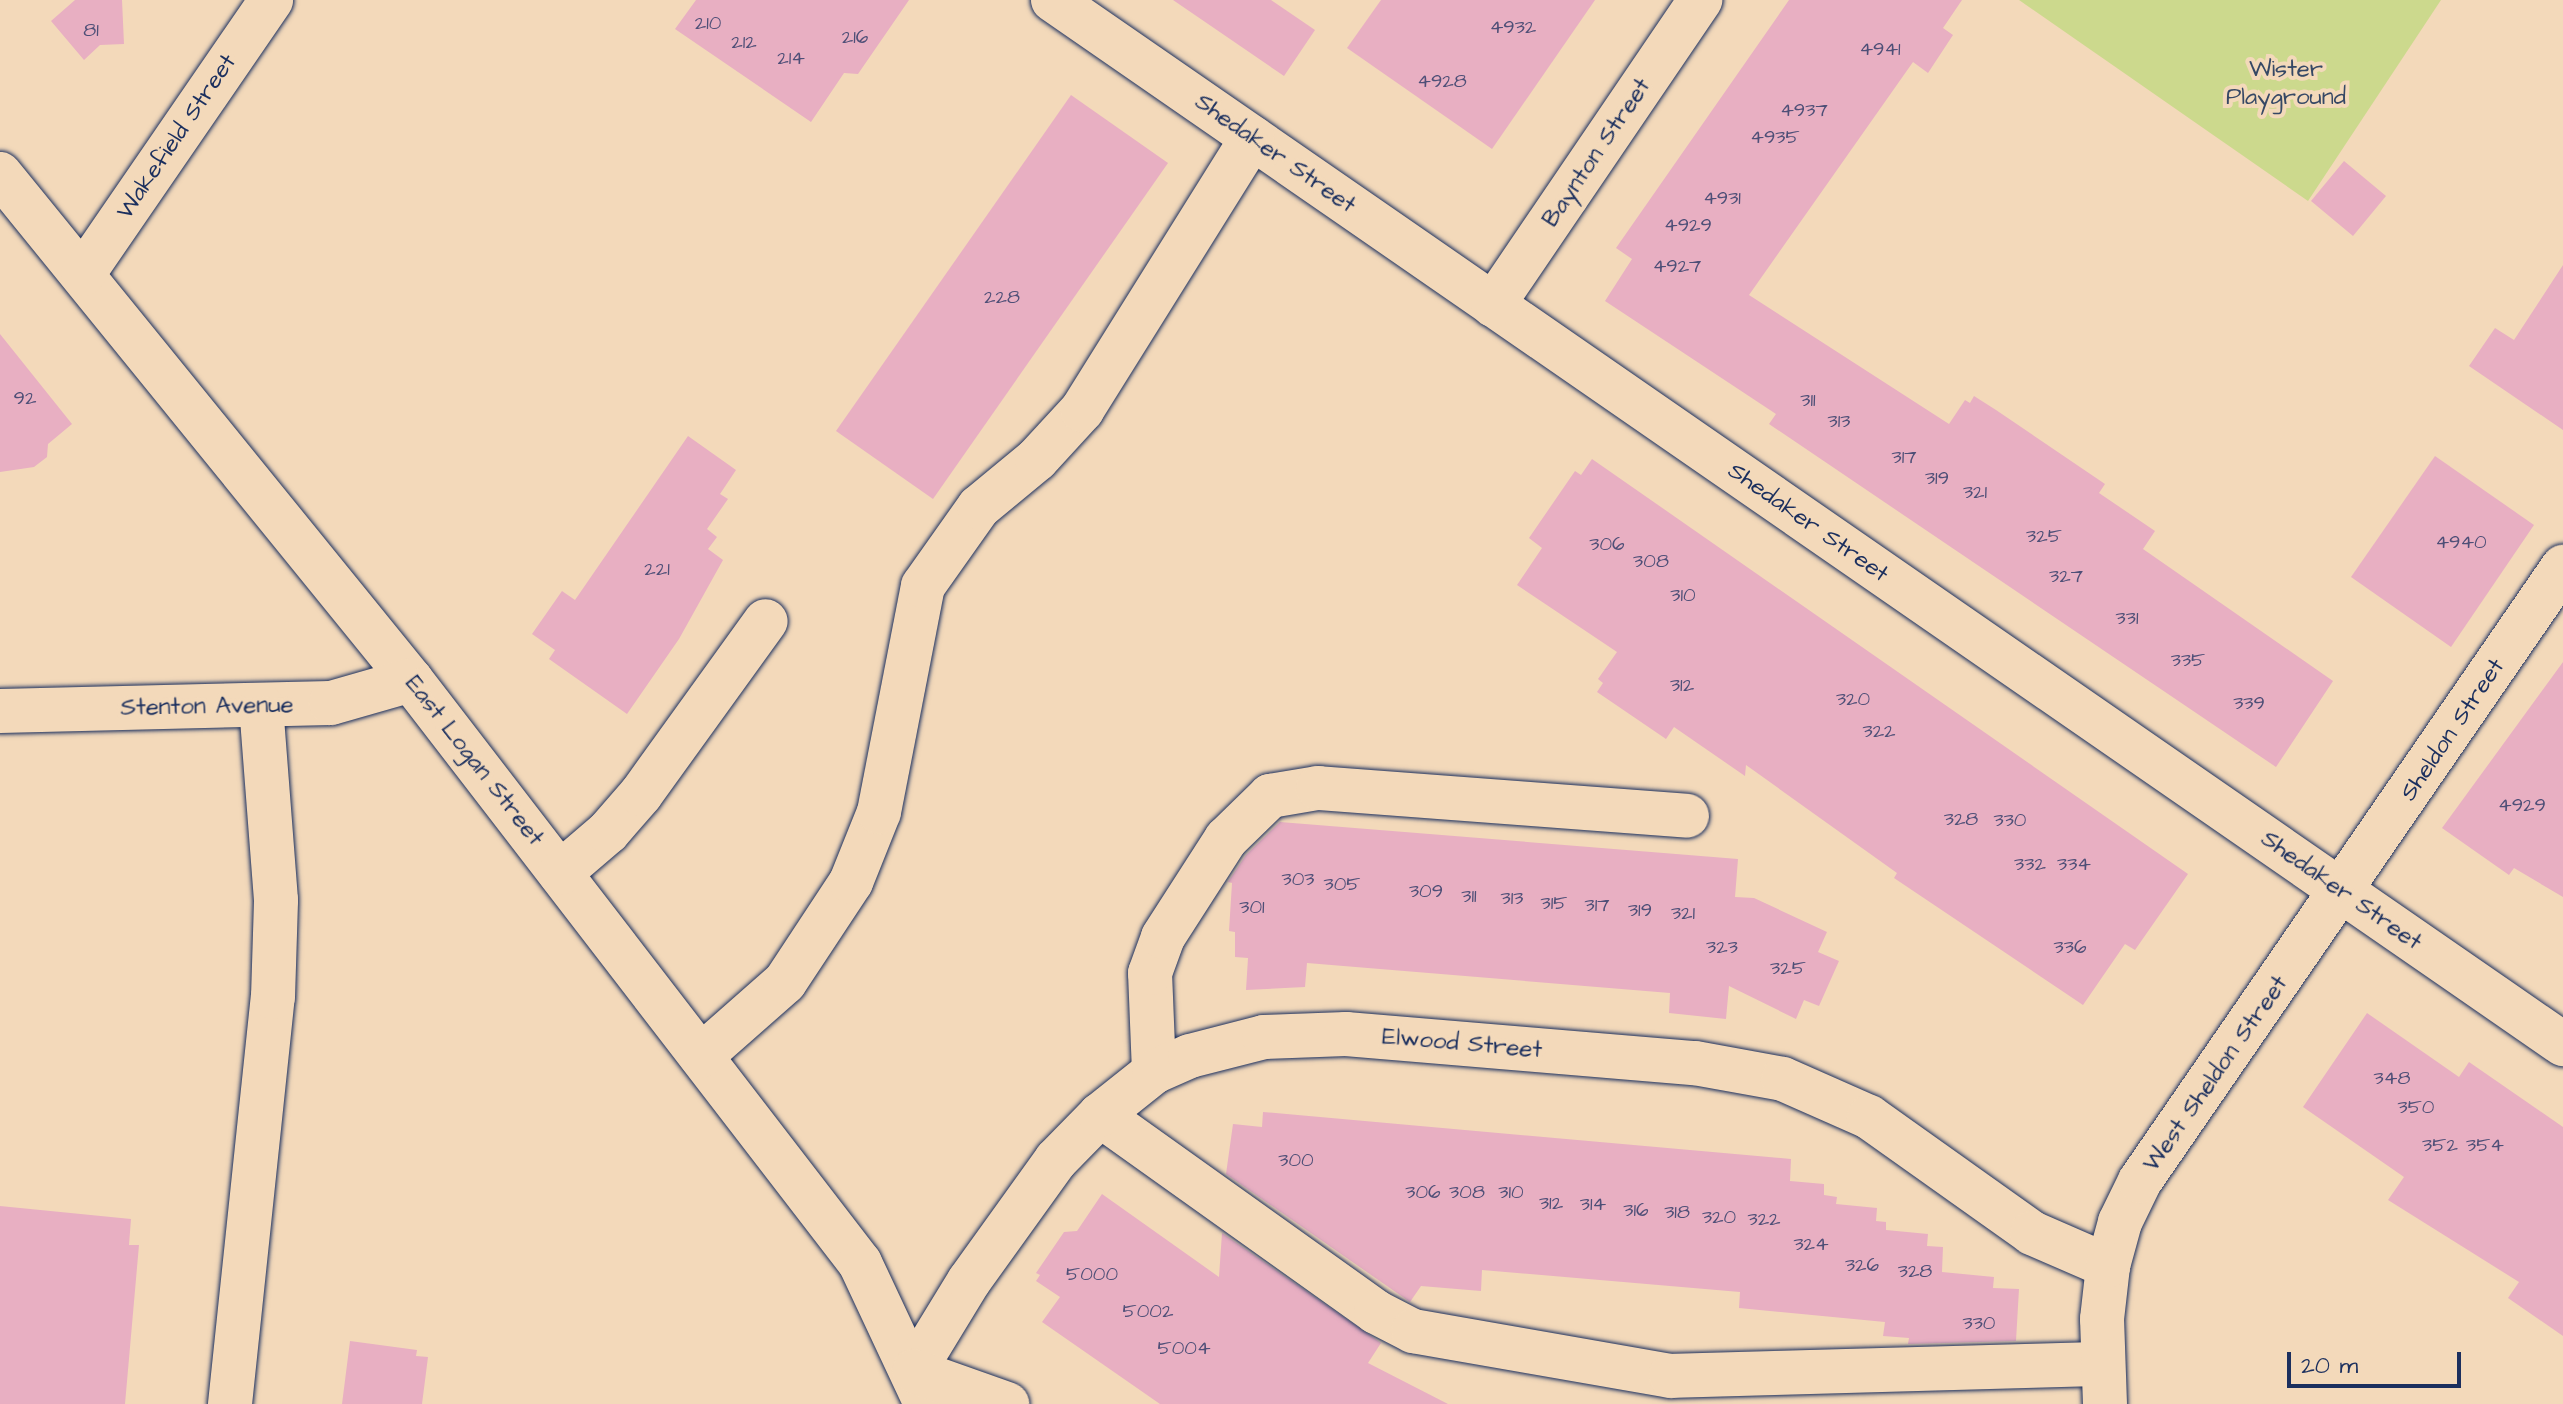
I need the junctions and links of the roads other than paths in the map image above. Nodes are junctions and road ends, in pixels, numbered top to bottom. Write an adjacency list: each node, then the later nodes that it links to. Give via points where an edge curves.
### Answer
1 (271, 0): 6 (street, Wakefield Street)
2 (1053, 0): 4 (street, Shedaker Street)
3 (1700, 0): 7 (street, Baynton Street)
4 (1252, 138): 7 (street, Shedaker Street); 17 (street, via 1082,410 1037,459 979,507 923,586 879,812 851,882 785,982)
5 (0, 174): 6 (street, East Logan Street)
6 (83, 274): 10 (street, East Logan Street)
7 (1493, 305): 15 (street, Shedaker Street)
8 (2563, 567): 15 (street, Sheldon Street)
9 (766, 621): 14 (street, via 641,794 608,832)
10 (411, 680): 11 (street, Stenton Avenue, via 331,703); 14 (street, East Logan Street)
11 (261, 706): 12 (street, Stenton Avenue); 23 (street, via 276,900 273,997)
12 (0, 711)
13 (1687, 816): 18 (street, via 1318,788 1270,796 1226,839 1163,937 1150,973)
14 (560, 873): 17 (street, East Logan Street)
15 (2343, 892): 16 (street, Shedaker Street); 20 (street, West Sheldon Street, via 2140,1181 2120,1222)
16 (2563, 1044)
17 (701, 1056): 22 (street, East Logan Street, via 860,1263)
18 (1154, 1072): 19 (street, Elwood Street); 20 (street, Elwood Street, via 1190,1056 1264,1037 1346,1034 1739,1069 1829,1096 1869,1117 2032,1233)
19 (1100, 1115): 21 (street, via 1376,1312 1413,1331 1671,1376); 22 (street, Elwood Street, via 1056,1160 969,1281)
20 (2108, 1266): 21 (street, West Sheldon Street)
21 (2103, 1384)
22 (920, 1388): 24 (street)
23 (230, 1404)
24 (1007, 1404)

